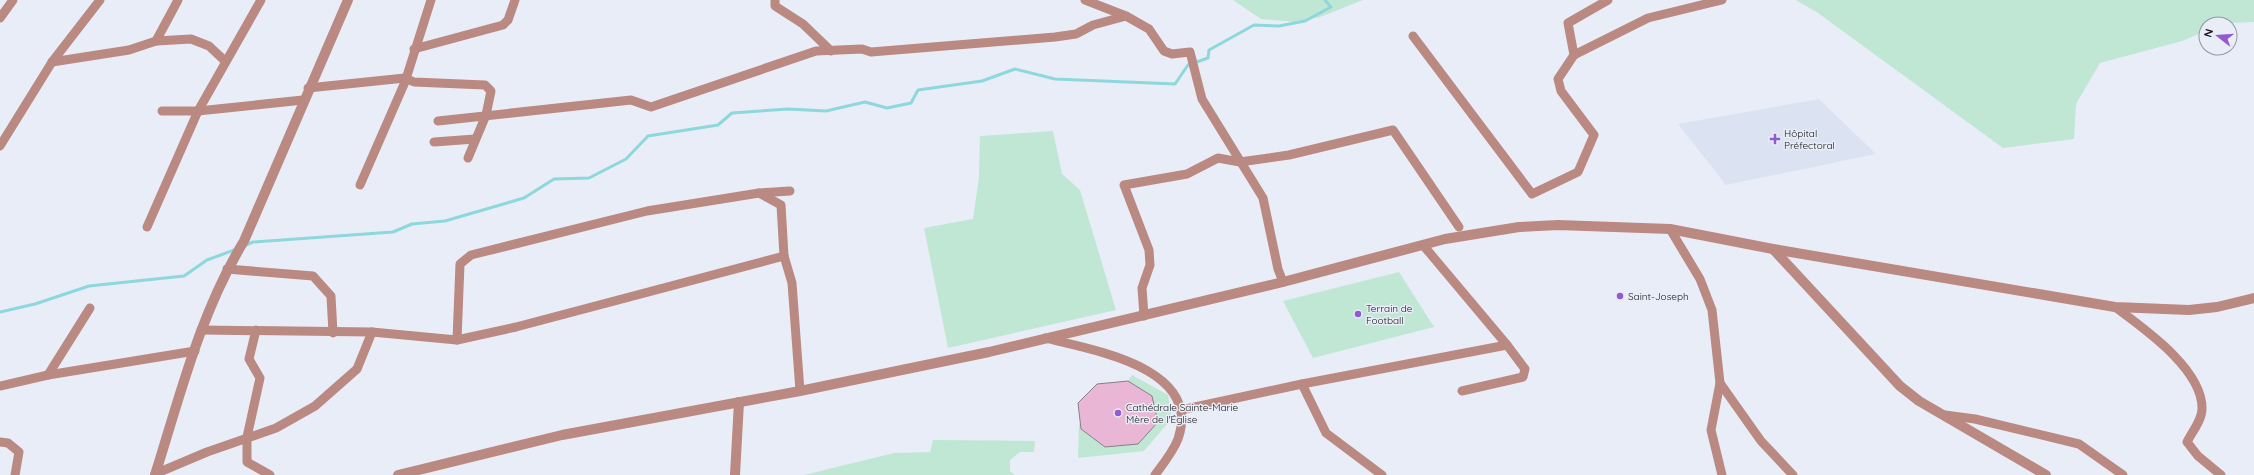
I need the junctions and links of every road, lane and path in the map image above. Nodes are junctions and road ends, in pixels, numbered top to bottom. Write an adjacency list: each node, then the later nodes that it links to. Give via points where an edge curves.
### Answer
1 (14, 0): 13 (street)
2 (100, 0): 20 (street)
3 (178, 0): 15 (street)
4 (261, 0): 19 (street)
5 (348, 0): 22 (street)
6 (431, 0): 16 (street)
7 (515, 0): 16 (street, via 508,20 503,25)
8 (775, 0): 17 (street, via 775,6 803,24)
9 (1085, 0): 12 (street)
10 (1608, 0): 18 (street, via 1568,23)
11 (1722, 0): 18 (street, via 1648,18)
12 (1126, 16): 17 (street, via 1092,25 1076,34 1055,37 871,52 862,49); 32 (street, via 1149,29 1164,51 1172,54 1190,52 1202,99)
13 (0, 18)
14 (1413, 36): 18 (street, via 1532,194 1578,172 1594,135 1561,91 1558,79)
15 (156, 41): 19 (street, via 191,39 208,46); 20 (street, via 129,50)
16 (414, 48): 21 (street)
17 (831, 51): 26 (street, via 816,51 651,107 631,100)
18 (1574, 55)
19 (225, 61): 25 (street)
20 (52, 62): 30 (street)
21 (405, 78): 22 (street); 26 (street, via 414,82 485,85 491,91); 33 (street)
22 (308, 88): 23 (street)
23 (303, 100): 25 (street); 42 (street, via 244,241)
24 (162, 111): 25 (street)
25 (198, 111): 36 (street)
26 (486, 115): 27 (street); 28 (street)
27 (438, 121)
28 (475, 139): 29 (street); 31 (street)
29 (434, 142)
30 (0, 146)
31 (468, 158)
32 (1240, 162): 37 (street, via 1289,155 1393,130); 43 (street, via 1263,198); 47 (street, via 1218,158 1187,174 1124,185 1149,250 1150,265 1142,288)
33 (360, 185)
34 (759, 193): 35 (street); 35 (street, via 790,191); 53 (street, via 647,211 470,255 460,264)
35 (781, 205): 41 (street)
36 (147, 227)
37 (1459, 227)
38 (1670, 228): 39 (street, via 1558,225 1518,227); 40 (street); 57 (street, via 1700,279 1712,310)
39 (1423, 245): 43 (street); 54 (street)
40 (1773, 249): 45 (street); 64 (street, via 1900,386 1919,401)
41 (784, 256): 53 (street, via 516,327); 60 (street, via 792,283)
42 (227, 269): 48 (street); 51 (street, via 313,276 331,296)
43 (1283, 282): 47 (street)
44 (2254, 298): 45 (street, via 2217,307 2189,310)
45 (2115, 307): 78 (street, via 2157,340 2182,365 2196,386 2202,408 2187,442 2198,456)
46 (90, 308): 56 (street)
47 (1144, 316): 52 (street)
48 (201, 330): 49 (street); 55 (street)
49 (256, 330): 51 (street); 65 (street, via 249,359 260,378)
50 (372, 332): 51 (street); 53 (street); 65 (street, via 357,369 315,406 276,428)
51 (333, 333)
52 (1045, 338): 60 (street); 63 (street, via 1120,359 1154,375 1172,389)
53 (457, 340)
54 (1506, 345): 58 (street); 61 (street, via 1525,369 1523,377)
55 (194, 351): 56 (street); 67 (street)
56 (48, 375): 59 (street)
57 (1720, 383): 74 (street, via 1711,430); 75 (street, via 1762,442)
58 (1302, 384): 63 (street); 73 (street, via 1326,433)
59 (0, 386)
60 (800, 391): 62 (street)
61 (1462, 391)
62 (739, 402): 70 (street, via 562,435); 71 (street)
63 (1181, 410): 72 (street, via 1178,439)
64 (1945, 415): 76 (street); 77 (street, via 1975,419 2079,444)
65 (247, 437): 67 (street); 69 (street, via 247,462)
66 (0, 442): 68 (street, via 8,443 19,452)
67 (155, 474)
68 (16, 475)
69 (270, 475)
70 (398, 475)
71 (735, 475)
72 (1155, 475)
73 (1382, 475)
74 (1722, 475)
75 (1793, 475)
76 (2046, 475)
77 (2123, 475)
78 (2221, 475)

